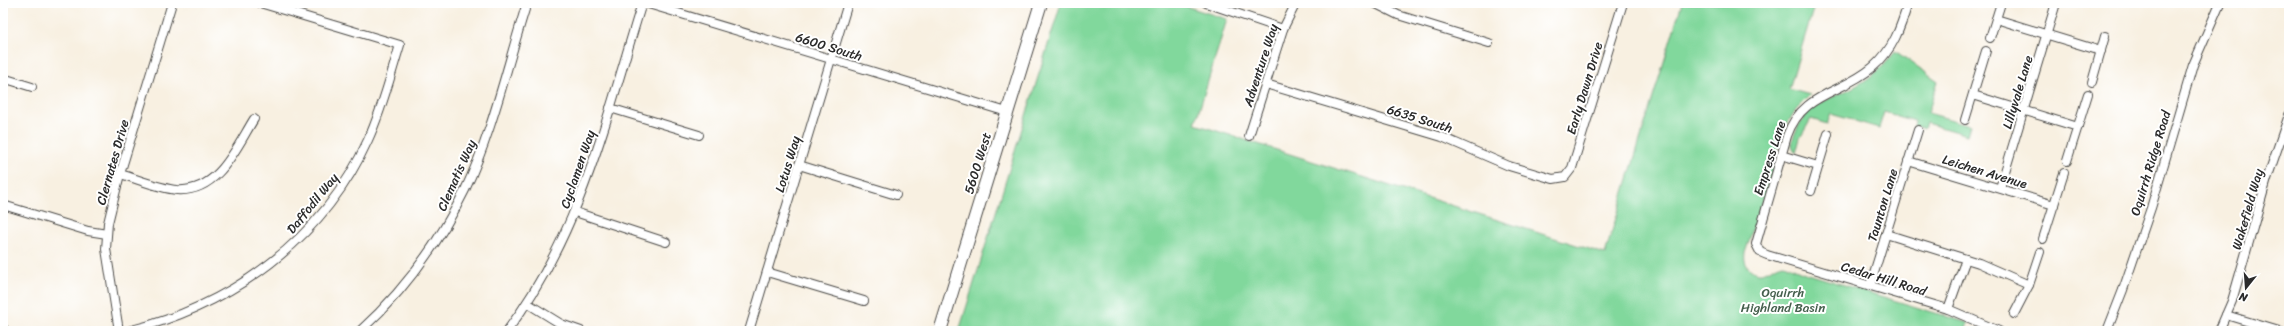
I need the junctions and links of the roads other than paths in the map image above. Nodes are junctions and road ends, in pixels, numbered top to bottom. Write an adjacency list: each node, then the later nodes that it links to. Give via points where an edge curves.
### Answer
1 (172, 3): 48 (street, Clernates Drive)
2 (260, 3): 72 (street, Daffodil Way, via 400,45 378,116 362,152 341,189 302,236 253,277 224,295 173,318)
3 (527, 3): 73 (street, Clematis Way, via 486,137 464,191 418,267 374,319)
4 (642, 3): 31 (street, Cyclamen Way)
5 (645, 3): 24 (street, 6600 South)
6 (848, 3): 24 (street, Lotus Way)
7 (1041, 3): 33 (main road, 5600 West)
8 (1206, 3): 17 (street)
9 (1296, 3): 17 (street, Adventure Way)
10 (1374, 3): 21 (street, via 1398,15)
11 (1623, 3): 49 (street, Early Dawn Drive, via 1572,168)
12 (1908, 3): 42 (street, Empress Lane, via 1897,36 1883,57 1862,75 1807,105 1791,125)
13 (2001, 3): 16 (street)
14 (2056, 3): 18 (street, Lillyvale Lane)
15 (2220, 3): 79 (street, Oquirrh Ridge Road, via 2190,71 2151,208)
16 (1996, 20): 18 (street); 20 (street)
17 (1283, 29): 27 (street, Adventure Way)
18 (2046, 35): 23 (street); 32 (street, Lillyvale Lane)
19 (2105, 36): 23 (street)
20 (1990, 38)
21 (1490, 43)
22 (1986, 51): 30 (street)
23 (2101, 51): 26 (street)
24 (831, 59): 33 (street, 6600 South); 45 (street, Lotus Way)
25 (3, 78): 28 (street)
26 (2092, 82)
27 (1266, 84): 41 (street, Adventure Way); 49 (street, 6635 South, via 1442,137 1518,169 1556,180)
28 (32, 87)
29 (2088, 94): 37 (street)
30 (1973, 95): 32 (street); 36 (street)
31 (610, 108): 40 (street); 55 (street, Cyclamen Way)
32 (2024, 110): 37 (street); 50 (street, Lillyvale Lane)
33 (1007, 112): 77 (main road, 5600 West)
34 (2289, 115): 70 (street, Wakefield Way)
35 (254, 119): 48 (street, via 226,166 201,186 177,190)
36 (1965, 120)
37 (2078, 127): 43 (street)
38 (1918, 130): 44 (street, Taunton Lane)
39 (1828, 134): 46 (street)
40 (699, 135)
41 (1250, 136)
42 (1782, 155): 46 (street); 60 (street, Empress Lane, via 1756,238)
43 (2068, 160)
44 (1908, 161): 50 (street, Leichen Avenue); 57 (street, Taunton Lane)
45 (799, 165): 52 (street); 63 (street, Lotus Way)
46 (1818, 166): 51 (street)
47 (2064, 173): 54 (street)
48 (120, 174): 56 (street, Clernates Drive)
49 (1565, 177)
50 (2000, 188): 54 (street, Leichen Avenue)
51 (1811, 191)
52 (896, 195)
53 (3, 205): 56 (street)
54 (2054, 205): 58 (street)
55 (575, 212): 59 (street); 67 (street, Cyclamen Way, via 555,255)
56 (107, 234): 71 (street, Clernates Drive, via 107,262)
57 (1886, 234): 62 (street); 65 (street, Taunton Lane)
58 (2044, 239)
59 (666, 242)
60 (1760, 252): 65 (street, Cedar Hill Road)
61 (2040, 252): 64 (street)
62 (1966, 258): 64 (street); 68 (street)
63 (767, 272): 66 (street); 76 (street, Lotus Way)
64 (2029, 285): 69 (street)
65 (1870, 286): 68 (street, Cedar Hill Road)
66 (864, 301)
67 (527, 304): 74 (street, Cyclamen Way); 75 (street, via 561,324)
68 (1948, 309): 78 (street, Cedar Hill Road)
69 (2014, 314)
70 (2226, 315): 80 (street, Wakefield Way); 81 (street)
71 (119, 331)
72 (128, 331)
73 (360, 331)
74 (508, 331)
75 (581, 331)
76 (749, 331)
77 (940, 331)
78 (1999, 331)
79 (2107, 331)
80 (2219, 331)
81 (2279, 331)

